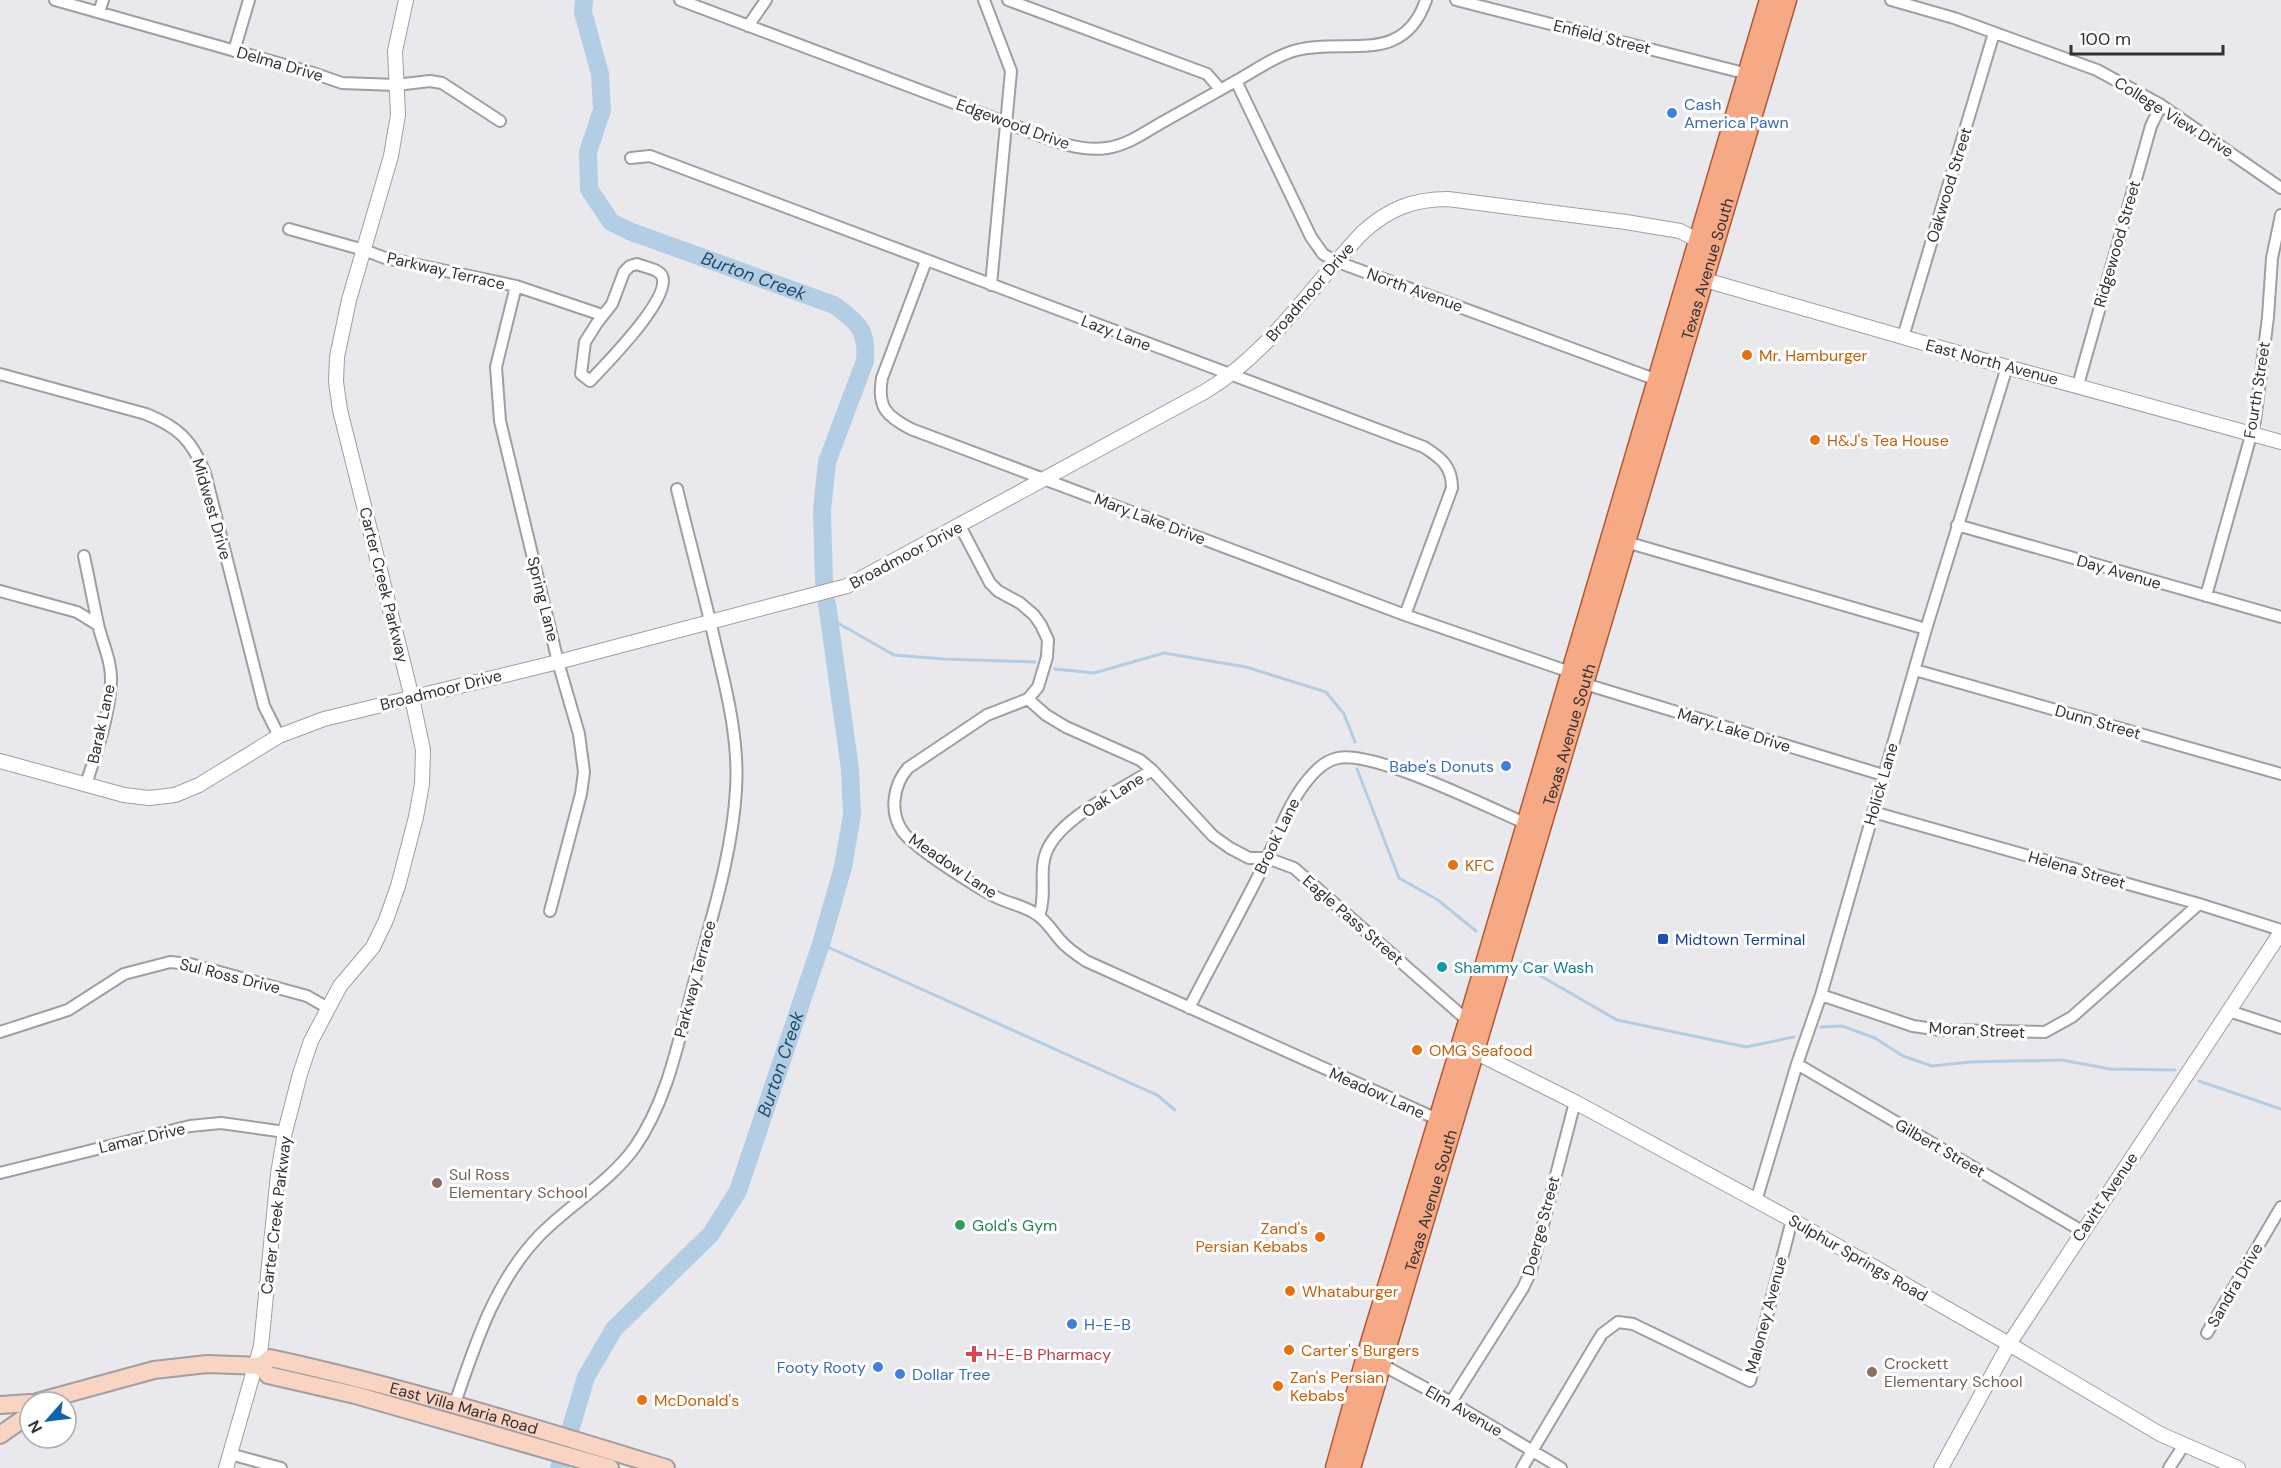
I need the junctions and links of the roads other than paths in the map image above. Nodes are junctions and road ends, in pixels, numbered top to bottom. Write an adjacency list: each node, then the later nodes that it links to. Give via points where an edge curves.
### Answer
1 (55, 0): 15 (street, Delma Drive)
2 (103, 0): 15 (street)
3 (249, 0): 18 (street)
4 (406, 0): 21 (street, Carter Creek Parkway, via 395,51)
5 (680, 0): 16 (street, Edgewood Drive)
6 (766, 0): 16 (street)
7 (984, 0): 25 (street, via 1011,71)
8 (1008, 0): 22 (street, via 1208,74)
9 (1426, 0): 20 (street, Edgewood Drive, via 1413,25 1398,38 1366,48 1297,50)
10 (1456, 0): 19 (street, Enfield Street)
11 (1769, 0): 19 (main road, Texas Avenue South)
12 (1787, 0): 34 (main road, Texas Avenue South)
13 (1891, 0): 14 (street, College View Drive)
14 (1906, 2): 17 (street, College View Drive)
15 (99, 12): 18 (street, Delma Drive)
16 (748, 27): 25 (street, Edgewood Drive)
17 (1994, 33): 23 (street, College View Drive, via 2097,70); 38 (street, Oakwood Street)
18 (234, 51): 21 (street, Delma Drive, via 342,83)
19 (1748, 74): 30 (main road, Texas Avenue South)
20 (1236, 81): 22 (street, Edgewood Drive); 33 (street, North Avenue, via 1311,237 1323,255)
21 (396, 85): 24 (street, Delma Drive, via 442,83); 31 (street, Carter Creek Parkway, via 398,115 391,156)
22 (1220, 89): 25 (street, Edgewood Drive, via 1139,136 1107,148 1075,147)
23 (2161, 105): 27 (street, College View Drive); 43 (street, Ridgewood Street, via 2151,126)
24 (500, 121)
25 (1007, 123): 35 (street)
26 (632, 158): 32 (street, Lazy Lane, via 650,156)
27 (2281, 188)
28 (2281, 215): 44 (street, Fourth Street, via 2272,258)
29 (289, 229): 31 (street, Parkway Terrace)
30 (1697, 240): 33 (street, Broadmoor Drive, via 1680,231 1626,222 1435,199 1405,204 1379,218); 34 (street); 42 (main road, Texas Avenue South)
31 (364, 250): 36 (street, Parkway Terrace); 64 (street, Carter Creek Parkway, via 342,330 336,382)
32 (926, 261): 35 (street, Lazy Lane); 46 (street, Mary Lake Drive, via 882,378 879,395 884,409 911,429)
33 (1335, 261): 41 (street, Broadmoor Drive, via 1264,345); 42 (street, North Avenue)
34 (1704, 280): 38 (street, East North Avenue); 50 (main road, Texas Avenue South)
35 (991, 285): 41 (street, Lazy Lane)
36 (516, 286): 37 (street, Parkway Terrace); 60 (street, Spring Lane, via 496,367 496,394)
37 (602, 315): 37 (street, via 585,342 582,357 580,374 591,381 649,317 662,276 638,264 630,266 612,304)
38 (1903, 337): 39 (street, East North Avenue)
39 (2007, 367): 43 (street, East North Avenue); 48 (street, Holick Lane)
40 (0, 374): 66 (street, Midwest Drive, via 146,414 183,436 197,454 264,706)
41 (1230, 376): 46 (street, Broadmoor Drive); 55 (street, Lazy Lane, via 1424,447 1445,462 1452,488)
42 (1657, 380): 52 (main road, Texas Avenue South)
43 (2078, 385): 44 (street, East North Avenue)
44 (2252, 434): 45 (street, East North Avenue); 54 (street, Fourth Street)
45 (2281, 442)
46 (1045, 479): 49 (street, Broadmoor Drive); 55 (street, Mary Lake Drive)
47 (677, 489): 57 (street, Parkway Terrace)
48 (1957, 525): 54 (street, Day Avenue); 59 (street, Holick Lane)
49 (960, 526): 57 (street, Broadmoor Drive, via 847,586); 65 (street, via 990,583 1034,615 1048,640 1044,674)
50 (1626, 542): 59 (street); 63 (main road, Texas Avenue South)
51 (84, 556): 58 (street, Barak Lane)
52 (1604, 560): 62 (main road, Texas Avenue South); 63 (main road, via 1608,573 1580,672)
53 (0, 591): 58 (street, via 77,612)
54 (2205, 597): 56 (street, Day Avenue)
55 (1405, 615): 62 (street, Mary Lake Drive)
56 (2281, 617)
57 (711, 622): 60 (street, Broadmoor Drive); 105 (street, Parkway Terrace, via 731,709 735,808 729,850 665,1088 652,1119 621,1164 542,1233 511,1271 488,1313)
58 (98, 625): 71 (street, Barak Lane, via 111,681 100,740)
59 (1926, 629): 61 (street, Holick Lane)
60 (558, 662): 64 (street, Broadmoor Drive); 76 (street, Spring Lane, via 579,734 584,772)
61 (1915, 670): 69 (street, Dunn Street); 70 (street, Holick Lane)
62 (1570, 672): 73 (main road, Texas Avenue South)
63 (1585, 684): 70 (street, Mary Lake Drive); 86 (main road, Texas Avenue South)
64 (412, 698): 66 (street, Broadmoor Drive, via 324,719); 80 (street, Carter Creek Parkway, via 423,750 422,784 398,886 374,947 340,986)
65 (1028, 699): 68 (street, Eagle Pass Street, via 1066,727 1140,760); 77 (street, Meadow Lane, via 987,715 908,768 897,786 895,808 903,832 914,842 978,887)
66 (279, 736): 71 (street, Broadmoor Drive, via 199,785 175,795 135,797)
67 (0, 761): 71 (street, Broadmoor Drive)
68 (1152, 770): 74 (street, Eagle Pass Street, via 1213,836 1249,858); 77 (street, Oak Lane, via 1091,805 1053,840 1045,855 1044,902)
69 (2281, 774)
70 (1883, 776): 72 (street, Holick Lane)
71 (86, 784)
72 (1873, 812): 75 (street, Helena Street); 79 (street, Holick Lane)
73 (1525, 823): 74 (street, Brook Lane, via 1367,759 1338,758 1317,770 1302,787); 83 (main road, Texas Avenue South)
74 (1267, 858): 81 (street, Brook Lane); 83 (street, Eagle Pass Street, via 1294,868)
75 (2199, 904): 78 (street, Helena Street); 79 (street, Moran Street, via 2072,1017 2045,1032 1913,1026)
76 (550, 911)
77 (1039, 916): 81 (street, Meadow Lane, via 1071,952)
78 (2281, 931): 82 (street, Cavitt Avenue)
79 (1821, 995): 87 (street, Holick Lane)
80 (328, 1008): 85 (street, Sul Ross Drive, via 307,996 170,962 124,974 68,1010); 90 (street, Carter Creek Parkway, via 311,1041)
81 (1189, 1008): 89 (street, Meadow Lane)
82 (2229, 1011): 84 (street); 95 (street, Cavitt Avenue)
83 (1468, 1021): 86 (street); 89 (main road, Texas Avenue South)
84 (2281, 1028)
85 (0, 1032)
86 (1475, 1053): 88 (street, Sulphur Springs Road); 100 (main road, Texas Avenue South)
87 (1797, 1064): 92 (street, Holick Lane); 95 (street, Gilbert Street)
88 (1575, 1102): 92 (street, Sulphur Springs Road); 102 (street, Doerge Street, via 1531,1271)
89 (1437, 1119): 98 (main road, Texas Avenue South)
90 (285, 1132): 91 (street, Lamar Drive, via 221,1123 190,1126); 99 (street, Carter Creek Parkway)
91 (0, 1173)
92 (1756, 1201): 94 (street, Sulphur Springs Road)
93 (2281, 1207): 96 (street, Sandra Drive)
94 (1792, 1220): 97 (street, Sulphur Springs Road); 111 (street, Maloney Avenue, via 1750,1381 1633,1324 1618,1322 1602,1334)
95 (2082, 1231): 97 (street, Cavitt Avenue)
96 (2207, 1333)
97 (2008, 1344): 109 (street, Sulphur Springs Road); 121 (street, Cavitt Avenue)
98 (1366, 1356): 100 (street, Elm Avenue); 117 (main road, Texas Avenue South)
99 (259, 1365): 101 (main road, East Villa Maria Road, via 207,1364 154,1370); 105 (main road, East Villa Maria Road, via 270,1358 310,1366); 108 (main road, East Villa Maria Road, via 268,1376); 112 (street, Carter Creek Parkway)
100 (1382, 1365): 102 (street, Elm Avenue); 118 (main road, Texas Avenue South)
101 (78, 1391)
102 (1451, 1402): 111 (street, Elm Avenue)
103 (18, 1404): 104 (main road)
104 (0, 1406)
105 (454, 1406): 108 (main road, East Villa Maria Road)
106 (18, 1422): 107 (main road)
107 (0, 1435)
108 (546, 1441): 110 (main road, East Villa Maria Road)
109 (2184, 1445): 122 (street); 123 (street, Sulphur Springs Road)
110 (577, 1450): 115 (main road, East Villa Maria Road); 116 (main road, East Villa Maria Road)
111 (1533, 1450): 119 (street, Maloney Avenue); 120 (street, Elm Avenue)
112 (230, 1454): 113 (street, Carter Creek Parkway); 114 (street)
113 (226, 1468)
114 (281, 1468)
115 (610, 1468)
116 (666, 1468)
117 (1335, 1468)
118 (1351, 1468)
119 (1522, 1468)
120 (1561, 1468)
121 (1941, 1468)
122 (2169, 1468)
123 (2238, 1468)

